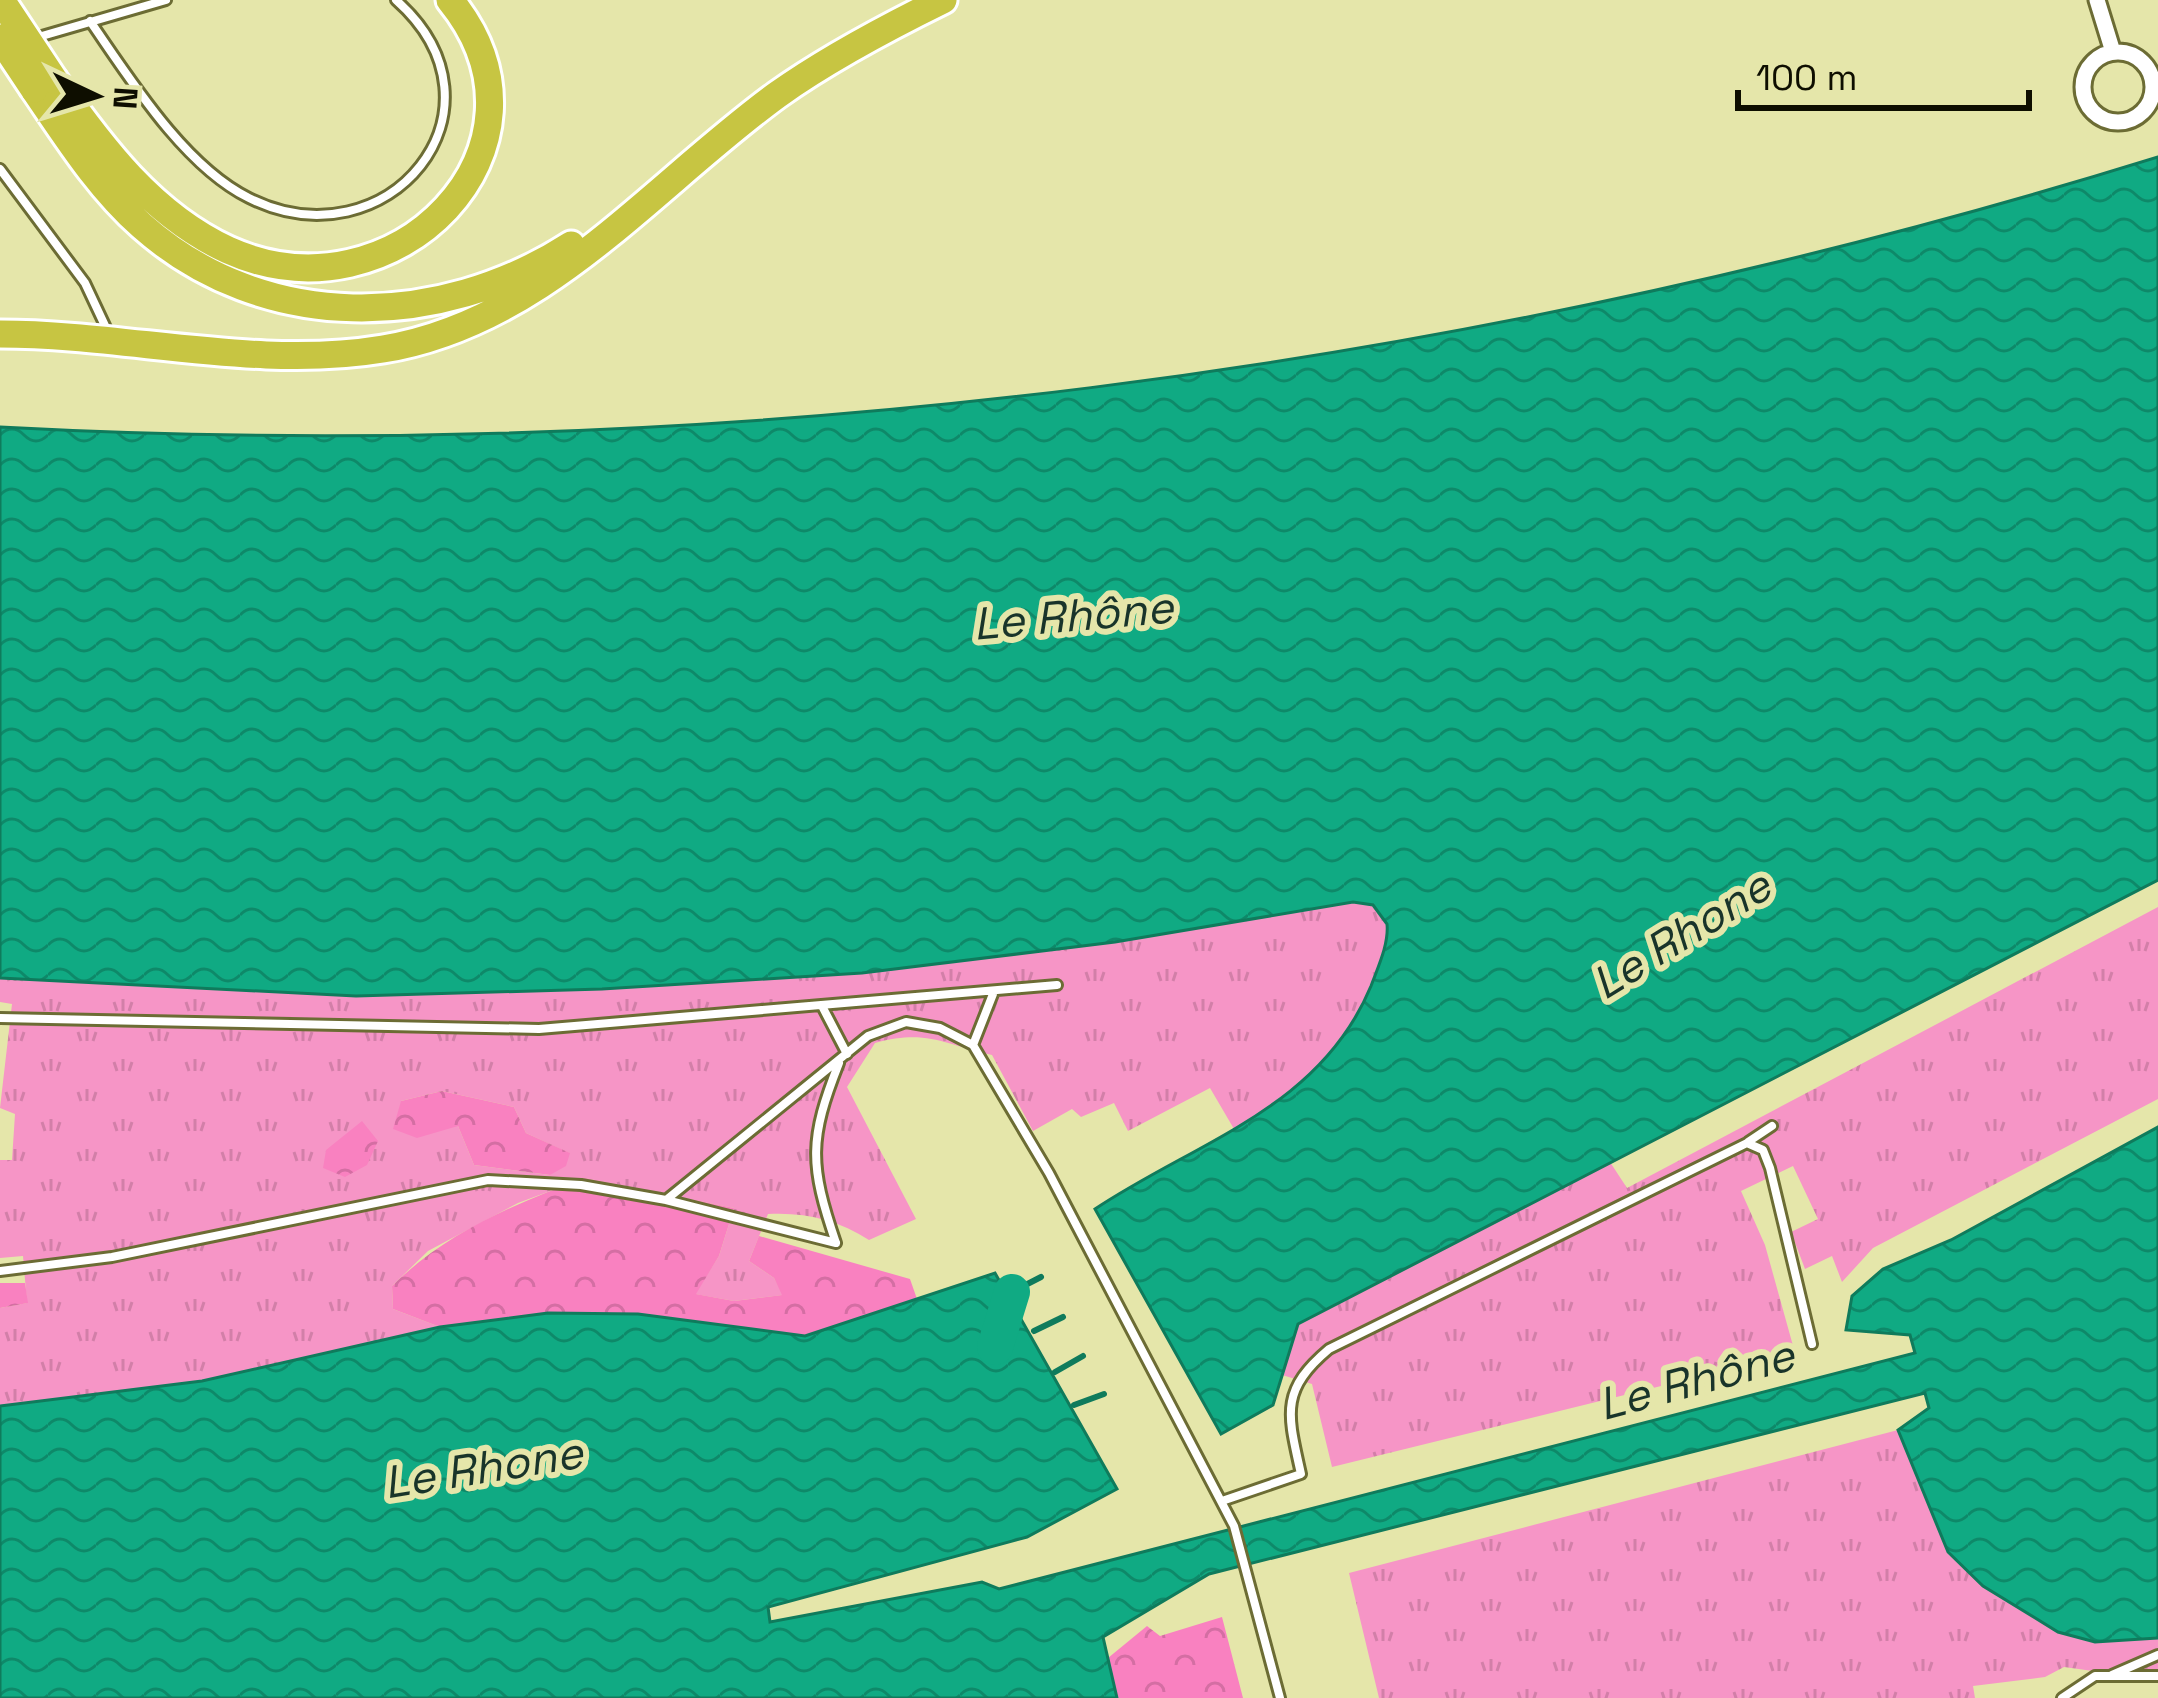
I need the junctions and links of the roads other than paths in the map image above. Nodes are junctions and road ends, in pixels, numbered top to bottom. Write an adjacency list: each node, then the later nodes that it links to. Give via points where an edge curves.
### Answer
1 (166, 0): 7 (lane)
2 (396, 0): 7 (lane, via 422,23 441,59 447,97 440,135 419,170 387,197 352,213 315,217 247,197 215,172 159,117)
3 (450, 0): 11 (highway, via 482,61 487,99 479,150 453,202 426,230 345,267 269,263 195,232 128,175)
4 (943, 0): 13 (highway, via 778,94)
5 (2098, 0): 9 (street)
6 (3, 1): 11 (highway, bridge)
7 (90, 21): 10 (lane)
8 (0, 38): 11 (highway, bridge)
9 (2113, 52): 9 (street, via 2089,67 2086,103 2100,120 2134,119 2148,107 2150,72 2138,58)
10 (0, 56)
11 (44, 84): 13 (highway, via 98,180 156,237 227,281 292,302 387,308 473,293 526,272)
12 (0, 169): 15 (lane, via 85,283)
13 (656, 190): 15 (highway, via 533,291 407,345 296,354)
14 (0, 334): 15 (highway)
15 (111, 339)
16 (1057, 985): 17 (lane)
17 (993, 994): 18 (lane); 22 (lane)
18 (908, 1000): 19 (lane); 21 (lane)
19 (822, 1006): 20 (lane, via 539,1029); 23 (lane)
20 (0, 1018)
21 (906, 1022): 22 (lane); 23 (lane, via 868,1036)
22 (973, 1045): 29 (lane)
23 (844, 1058): 26 (lane); 26 (lane, via 815,1125 819,1194 836,1243)
24 (1772, 1126): 25 (lane)
25 (1747, 1143): 28 (lane, via 1763,1150 1770,1168); 29 (lane, via 1330,1349 1304,1370 1291,1395 1301,1474)
26 (666, 1200): 27 (lane, via 488,1180 112,1257)
27 (0, 1271)
28 (1812, 1344)
29 (1222, 1501): 33 (lane)
30 (2158, 1655): 31 (lane)
31 (2111, 1676): 32 (lane); 34 (lane, via 2095,1676)
32 (2158, 1676)
33 (1280, 1698)
34 (2062, 1698)

